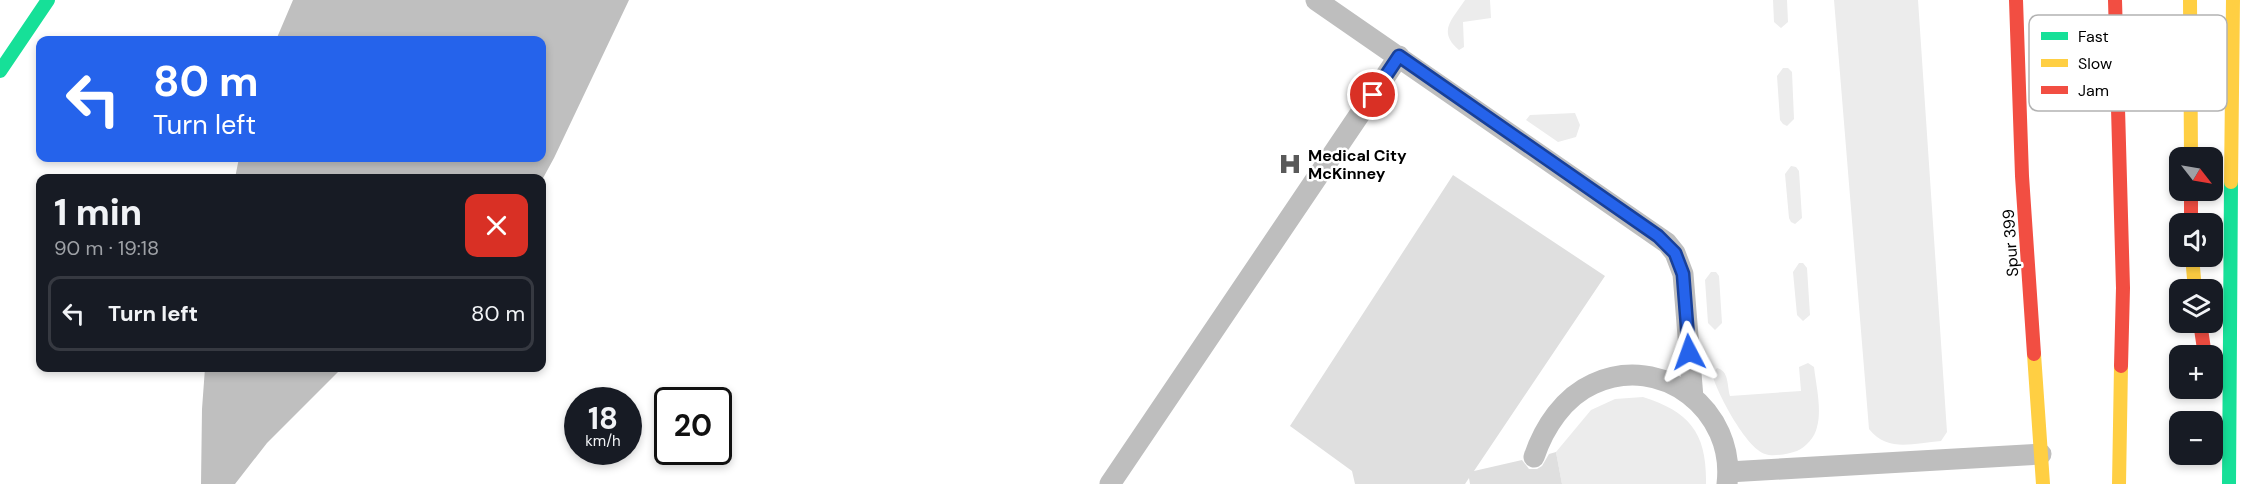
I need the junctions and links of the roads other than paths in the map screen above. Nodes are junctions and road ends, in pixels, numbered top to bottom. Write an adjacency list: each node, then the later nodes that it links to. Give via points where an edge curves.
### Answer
1 (48, 0): 8 (main road)
2 (1316, 0): 7 (lane)
3 (2016, 0): 13 (main road, Spur 399, via 2022,176)
4 (2115, 0): 6 (main road)
5 (2233, 0): 20 (main road)
6 (2115, 15)
7 (1399, 56): 12 (lane, via 1667,243 1683,274); 17 (lane)
8 (0, 71)
9 (2118, 111): 19 (main road, via 2123,288)
10 (2190, 111): 11 (main road)
11 (2190, 147)
12 (1693, 398): 14 (lane, via 1668,382 1650,377 1630,375 1593,384 1563,407 1540,439); 16 (lane, via 1721,434)
13 (2041, 454): 16 (lane); 18 (main road, Spur 399)
14 (1534, 457)
15 (2223, 461): 20 (main road)
16 (1727, 478)
17 (1110, 484)
18 (2043, 484)
19 (2119, 484)
20 (2227, 484)

